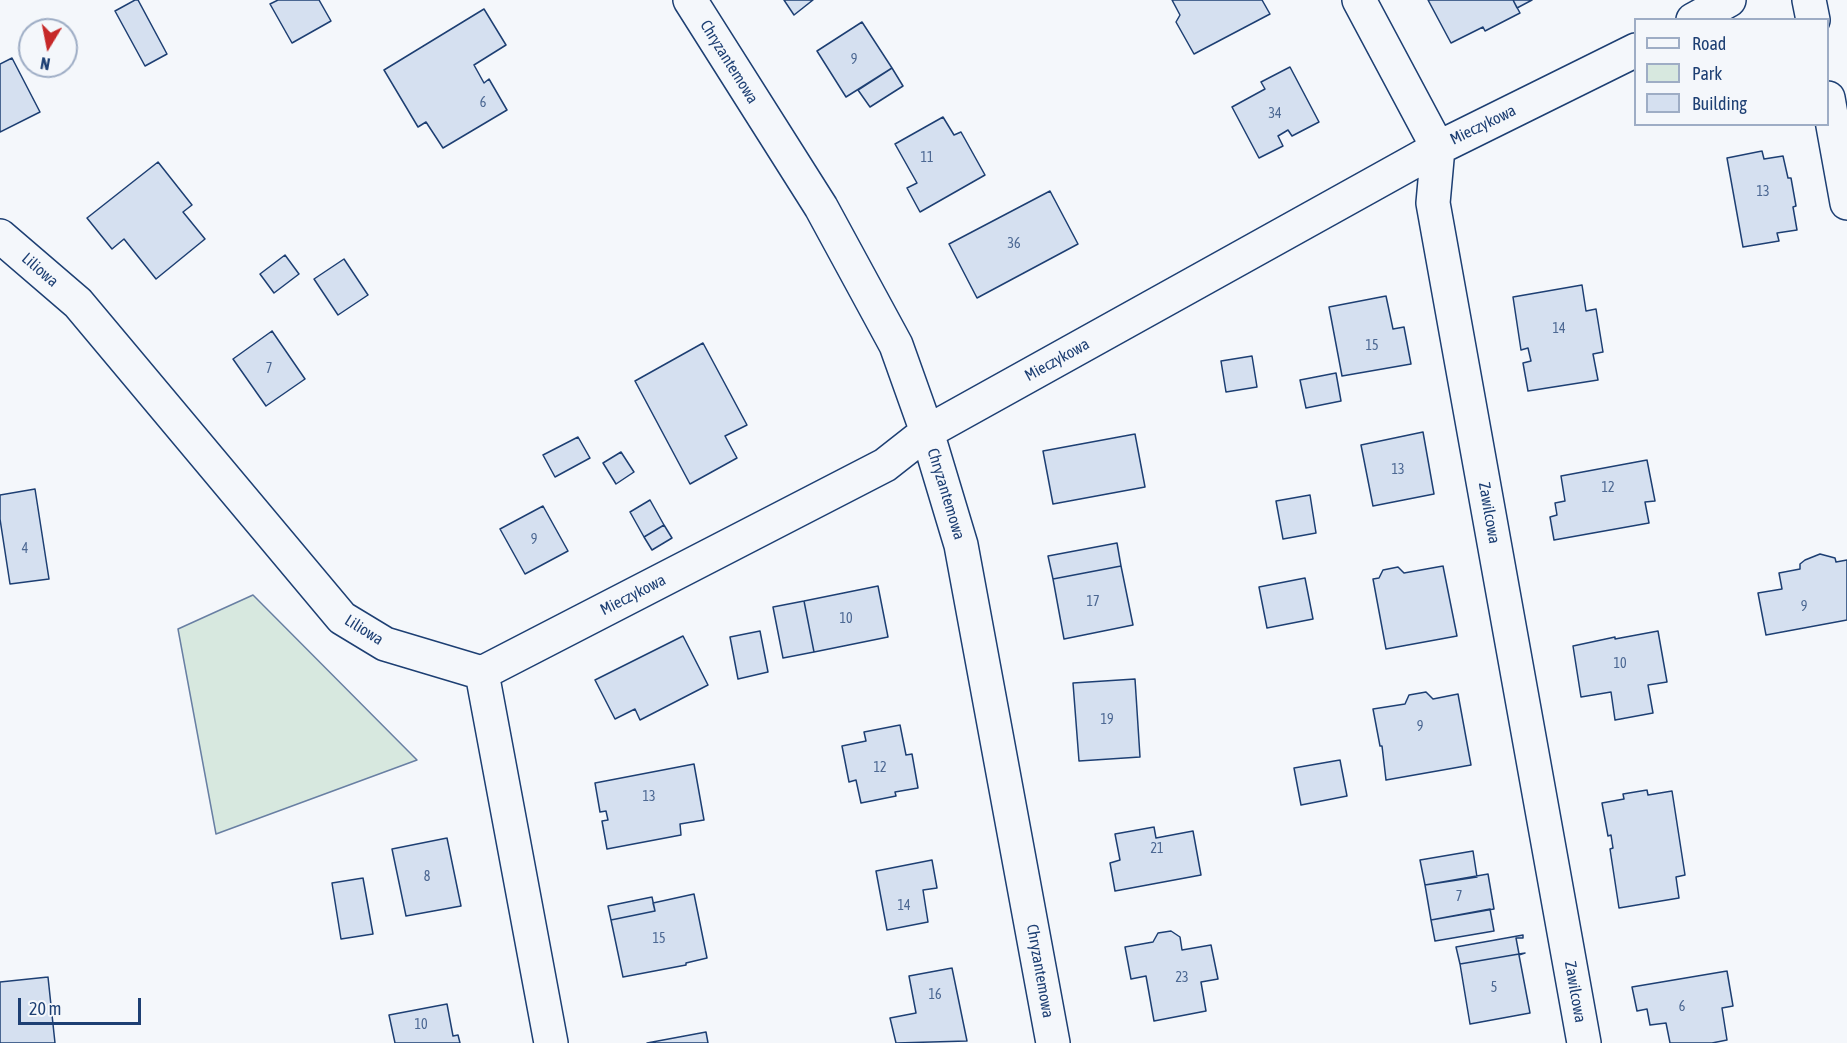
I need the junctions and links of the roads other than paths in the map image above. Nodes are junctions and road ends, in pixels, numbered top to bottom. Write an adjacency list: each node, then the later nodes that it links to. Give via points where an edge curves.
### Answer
1 (690, 0): 12 (street, Chryzantemowa, via 821,207 896,345)
2 (1359, 0): 9 (street)
3 (1729, 0): 5 (street)
4 (1809, 0): 6 (street)
5 (1697, 18)
6 (1813, 18)
7 (1634, 50): 9 (street, Mieczykowa)
8 (1829, 108): 10 (street)
9 (1438, 148): 12 (street, Mieczykowa); 16 (street, Zawilcowa, via 1433,203)
10 (1847, 203)
11 (0, 236): 13 (street, Liliowa, via 78,303 342,618 385,644)
12 (927, 432): 13 (street, Mieczykowa, via 885,465); 15 (street, Chryzantemowa, via 961,545)
13 (482, 673): 14 (street)
14 (551, 1043)
15 (1053, 1043)
16 (1584, 1043)

